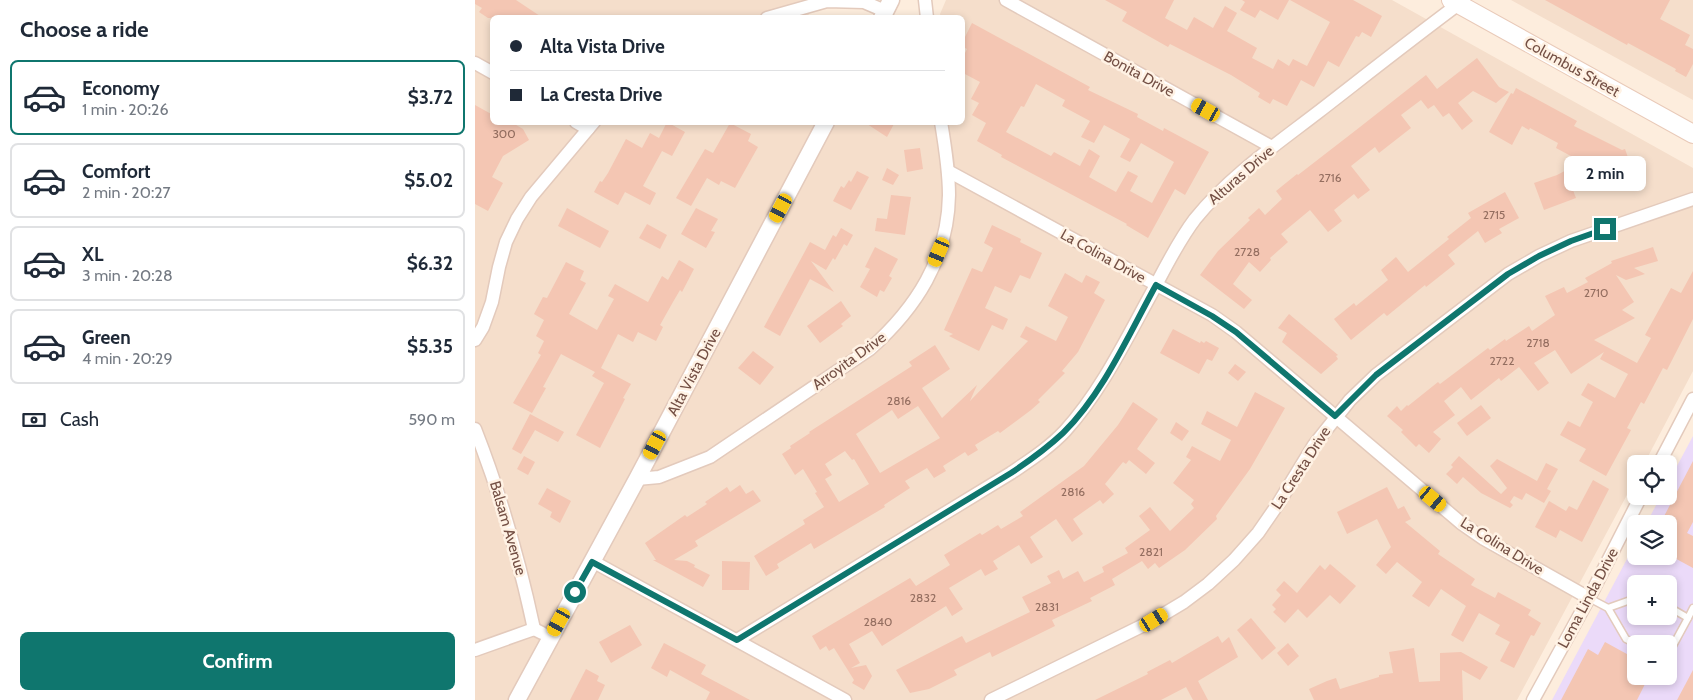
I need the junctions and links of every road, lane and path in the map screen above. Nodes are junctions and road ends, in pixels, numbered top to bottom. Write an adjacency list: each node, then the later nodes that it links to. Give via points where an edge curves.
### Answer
1 (925, 0): 6 (street)
2 (1006, 0): 13 (street, Bonita Drive)
3 (1458, 1): 12 (main road, Columbus Street); 13 (street, Alturas Drive)
4 (886, 10): 5 (street, via 864,2 827,1)
5 (778, 15)
6 (927, 15)
7 (475, 63): 8 (street)
8 (490, 71)
9 (824, 125): 22 (street, Alta Vista Drive)
10 (941, 125): 14 (street, Arroyita Drive)
11 (591, 126): 17 (street, via 531,197 517,219 499,266 492,302)
12 (1693, 134)
13 (1272, 147): 16 (street, Alturas Drive, via 1211,199 1193,221)
14 (948, 172): 16 (street, La Colina Drive); 22 (street, Arroyita Drive, via 946,225 939,252 926,282 891,330 869,350 709,457 659,477)
15 (1693, 199): 19 (street, La Cresta Drive, via 1571,241 1508,274 1376,375)
16 (1156, 285): 19 (street, La Colina Drive, via 1236,332); 34 (street, Alturas Drive, via 1101,384 1064,432 1039,454)
17 (475, 340)
18 (1693, 399): 21 (street)
19 (1335, 416): 25 (street, La Colina Drive, via 1461,523); 39 (street, La Cresta Drive, via 1258,533 1208,584 1154,620)
20 (475, 429): 31 (street, Balsam Avenue, via 506,513)
21 (1664, 455)
22 (637, 479): 24 (street, Alta Vista Drive)
23 (1636, 505): 25 (street, Loma Linda Drive)
24 (592, 562): 32 (street, Alta Vista Drive); 34 (street)
25 (1589, 598): 27 (lane); 40 (street, Loma Linda Drive)
26 (1627, 601): 27 (lane)
27 (1608, 608): 35 (lane)
28 (1693, 608): 30 (lane)
29 (1677, 612): 30 (lane)
30 (1688, 618): 33 (lane)
31 (534, 629): 32 (street); 36 (street)
32 (551, 637): 37 (street, Alta Vista Drive)
33 (1677, 638)
34 (737, 640): 38 (street)
35 (1627, 640)
36 (475, 650)
37 (517, 700)
38 (845, 700)
39 (991, 700)
40 (1533, 700)

